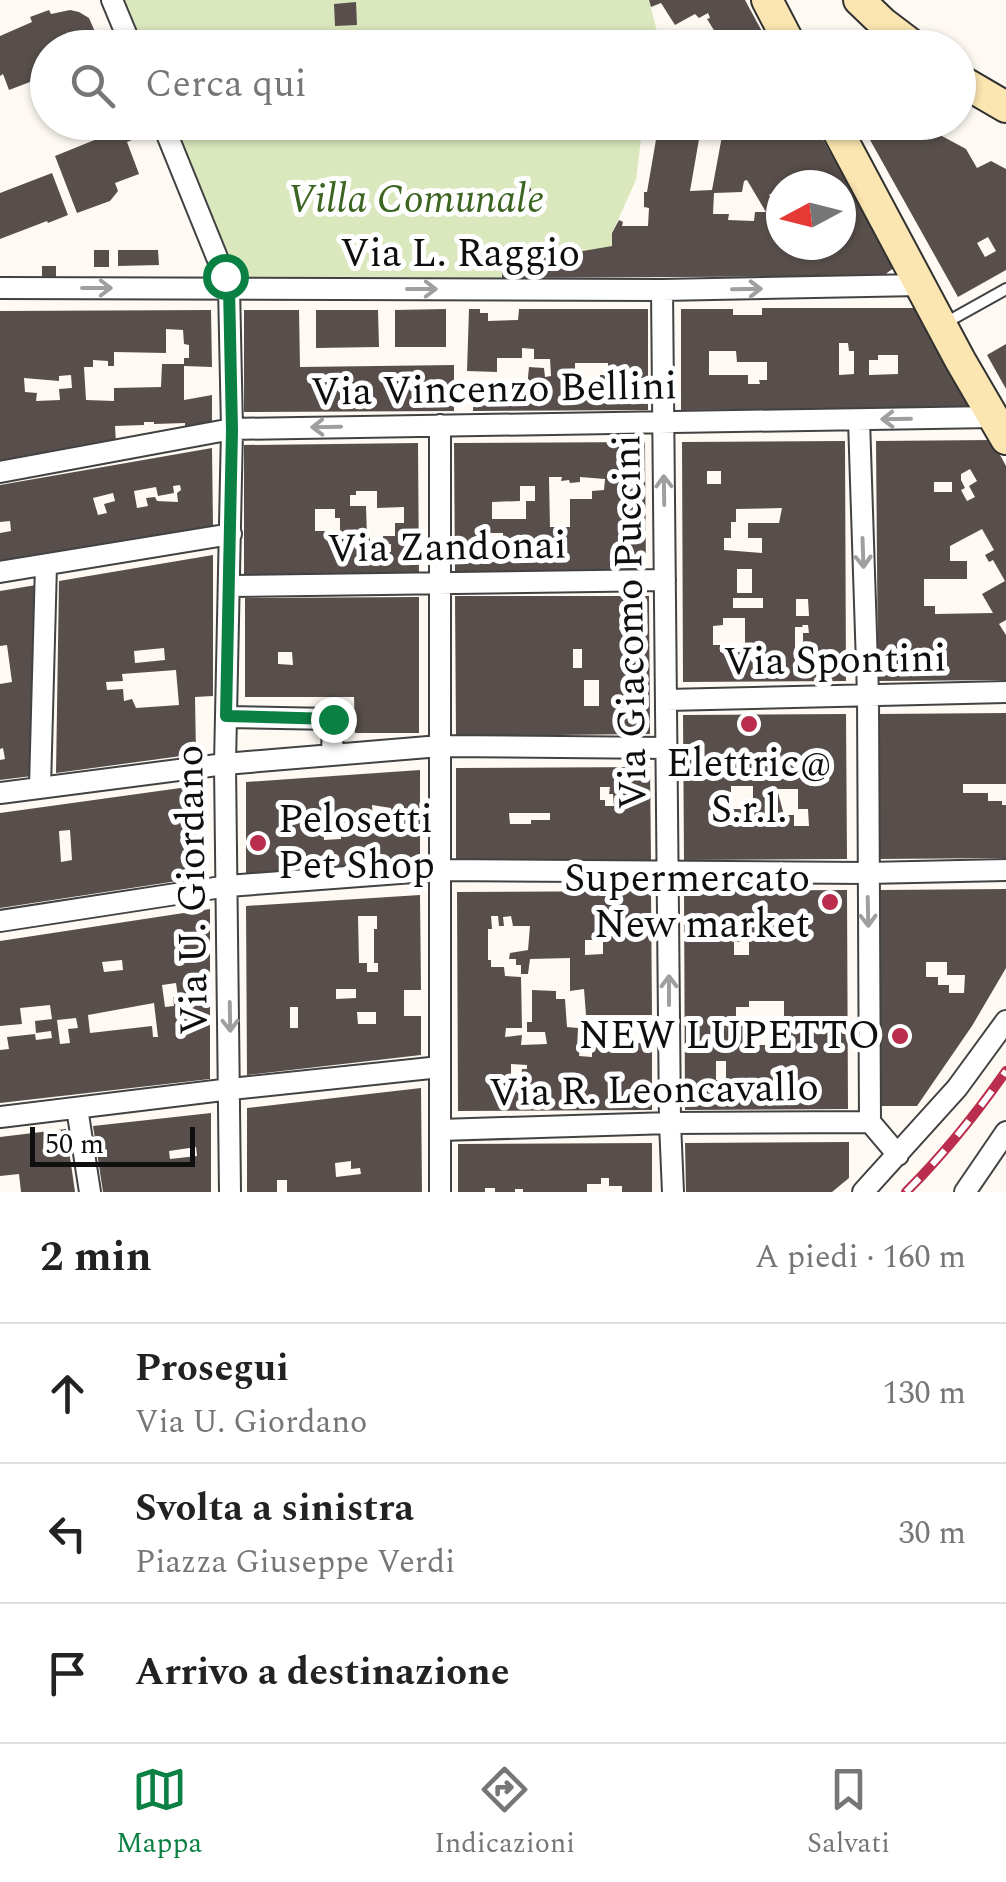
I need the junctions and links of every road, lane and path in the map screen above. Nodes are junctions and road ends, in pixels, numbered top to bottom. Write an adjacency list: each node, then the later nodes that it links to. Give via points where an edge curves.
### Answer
1 (112, 0): 4 (street)
2 (767, 0): 5 (main road)
3 (859, 0): 6 (main road)
4 (124, 30)
5 (783, 30)
6 (892, 30)
7 (976, 90): 8 (main road)
8 (1006, 107)
9 (169, 140): 12 (street)
10 (842, 140): 11 (main road)
11 (920, 285): 15 (street, Via L. Raggio, one-way to 11); 16 (main road)
12 (229, 287): 13 (street, Via L. Raggio, one-way to 12); 15 (street, Via L. Raggio, one-way to 15); 21 (street, Via U. Giordano)
13 (0, 288)
14 (1006, 289): 16 (lane)
15 (662, 290): 18 (street, Via Giacomo Puccini)
16 (942, 325): 20 (main road)
17 (859, 420): 18 (street, Via Vincenzo Bellini); 20 (street, Via Vincenzo Bellini, one-way to 17); 30 (street, one-way to 30)
18 (664, 421): 19 (street, Via Vincenzo Bellini); 26 (street, Via Giacomo Puccini, one-way to 18)
19 (440, 425): 21 (street, Via Vincenzo Bellini, one-way to 21); 27 (street)
20 (1000, 428)
21 (232, 430): 22 (street, Via Vincenzo Bellini); 23 (street, Via U. Giordano)
22 (0, 472)
23 (230, 534): 24 (street); 28 (street, Via U. Giordano)
24 (46, 565): 25 (street); 37 (street)
25 (0, 572)
26 (665, 580): 27 (street, Via Zandonai); 31 (street, Via Giacomo Puccini)
27 (440, 584): 28 (street, Via Zandonai); 33 (street)
28 (230, 586): 32 (street, Via U. Giordano)
29 (1006, 692): 30 (street, Via Spontini)
30 (868, 695): 31 (street, Via Spontini); 42 (street)
31 (666, 700): 34 (street, Via Giacomo Puccini)
32 (226, 716): 35 (street, via 333,719); 36 (street, Via U. Giordano)
33 (440, 746): 34 (street); 35 (street); 39 (street)
34 (667, 748): 40 (street, Via Giacomo Puccini)
35 (332, 755): 36 (street)
36 (225, 764): 37 (street); 43 (street, Via U. Giordano)
37 (40, 787): 38 (street)
38 (0, 793)
39 (440, 870): 40 (street); 43 (street); 46 (street)
40 (669, 870): 42 (street); 51 (street, Via Giacomo Puccini, one-way to 40)
41 (1006, 870): 42 (street)
42 (867, 872): 50 (street, one-way to 50)
43 (228, 886): 44 (street); 47 (street, Via U. Giordano, one-way to 47)
44 (0, 921)
45 (1006, 1021): 54 (street)
46 (440, 1067): 47 (street); 52 (street)
47 (230, 1089): 48 (street); 56 (street, Via U. Giordano)
48 (77, 1108): 49 (street); 55 (street)
49 (0, 1117)
50 (870, 1122): 51 (street, Via R. Leoncavallo); 54 (street)
51 (670, 1123): 52 (street, Via R. Leoncavallo); 58 (street, Via Giacomo Puccini)
52 (440, 1130): 57 (street)
53 (1006, 1132): 60 (street)
54 (898, 1155): 59 (street)
55 (90, 1192)
56 (230, 1192)
57 (440, 1192)
58 (673, 1192)
59 (863, 1192)
60 (966, 1192)

